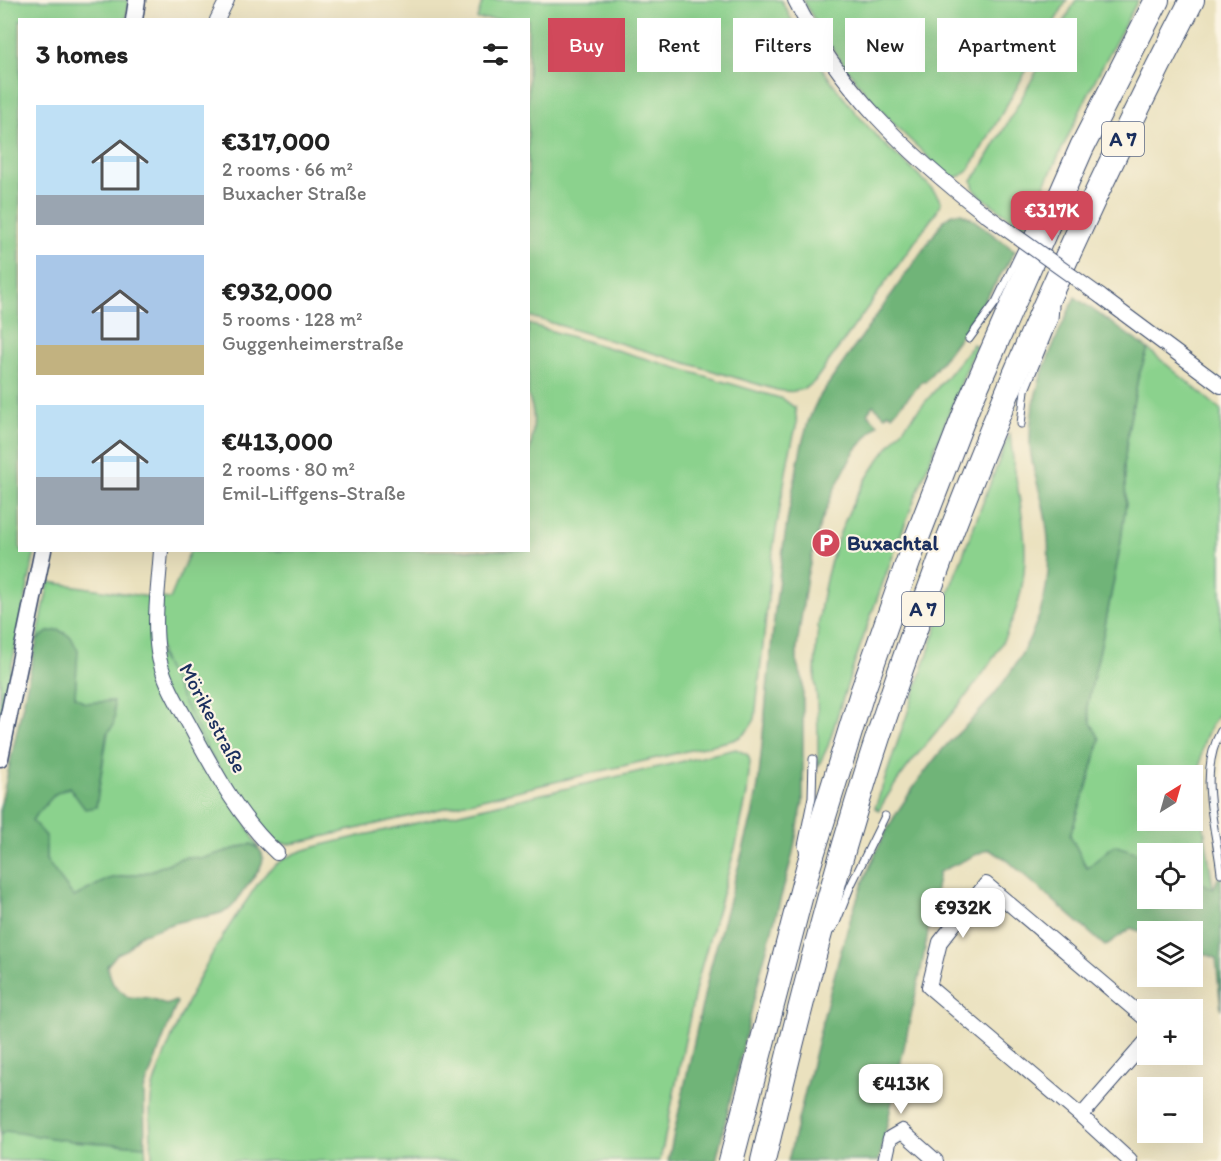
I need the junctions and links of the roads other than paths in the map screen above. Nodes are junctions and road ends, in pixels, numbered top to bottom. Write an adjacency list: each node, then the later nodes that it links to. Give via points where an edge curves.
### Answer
1 (137, 0): 6 (street)
2 (227, 0): 7 (street)
3 (795, 0): 11 (street, bridge, via 832,61 909,151 985,214)
4 (1157, 0): 8 (highway, A 7, via 1082,147)
5 (1192, 0): 9 (highway, A 7)
6 (134, 18)
7 (218, 18)
8 (1060, 200): 10 (lane, via 1031,230 996,302); 20 (highway, A 7, via 968,405 913,548 862,693)
9 (1057, 280): 12 (lane, via 1054,319 1025,390); 22 (highway, A 7, via 997,415 936,571 879,733)
10 (969, 339)
11 (1221, 386)
12 (1021, 424)
13 (43, 552): 16 (street)
14 (161, 552): 19 (street, Mörikestraße, via 156,636 164,674 218,776 250,825)
15 (1221, 731): 21 (lane, via 1211,756 1209,778)
16 (0, 758)
17 (813, 759): 20 (lane, via 812,797 802,846)
18 (885, 816): 22 (lane, via 836,923)
19 (277, 853)
20 (808, 868): 26 (highway, A 7)
21 (1221, 873)
22 (816, 949): 27 (highway, A 7)
23 (1137, 1011): 25 (street, via 986,884 940,942 929,987)
24 (1137, 1052): 25 (street)
25 (1081, 1116): 30 (street)
26 (731, 1161)
27 (763, 1161)
28 (885, 1161): 29 (street, via 890,1138 902,1131)
29 (936, 1161)
30 (1130, 1161)

